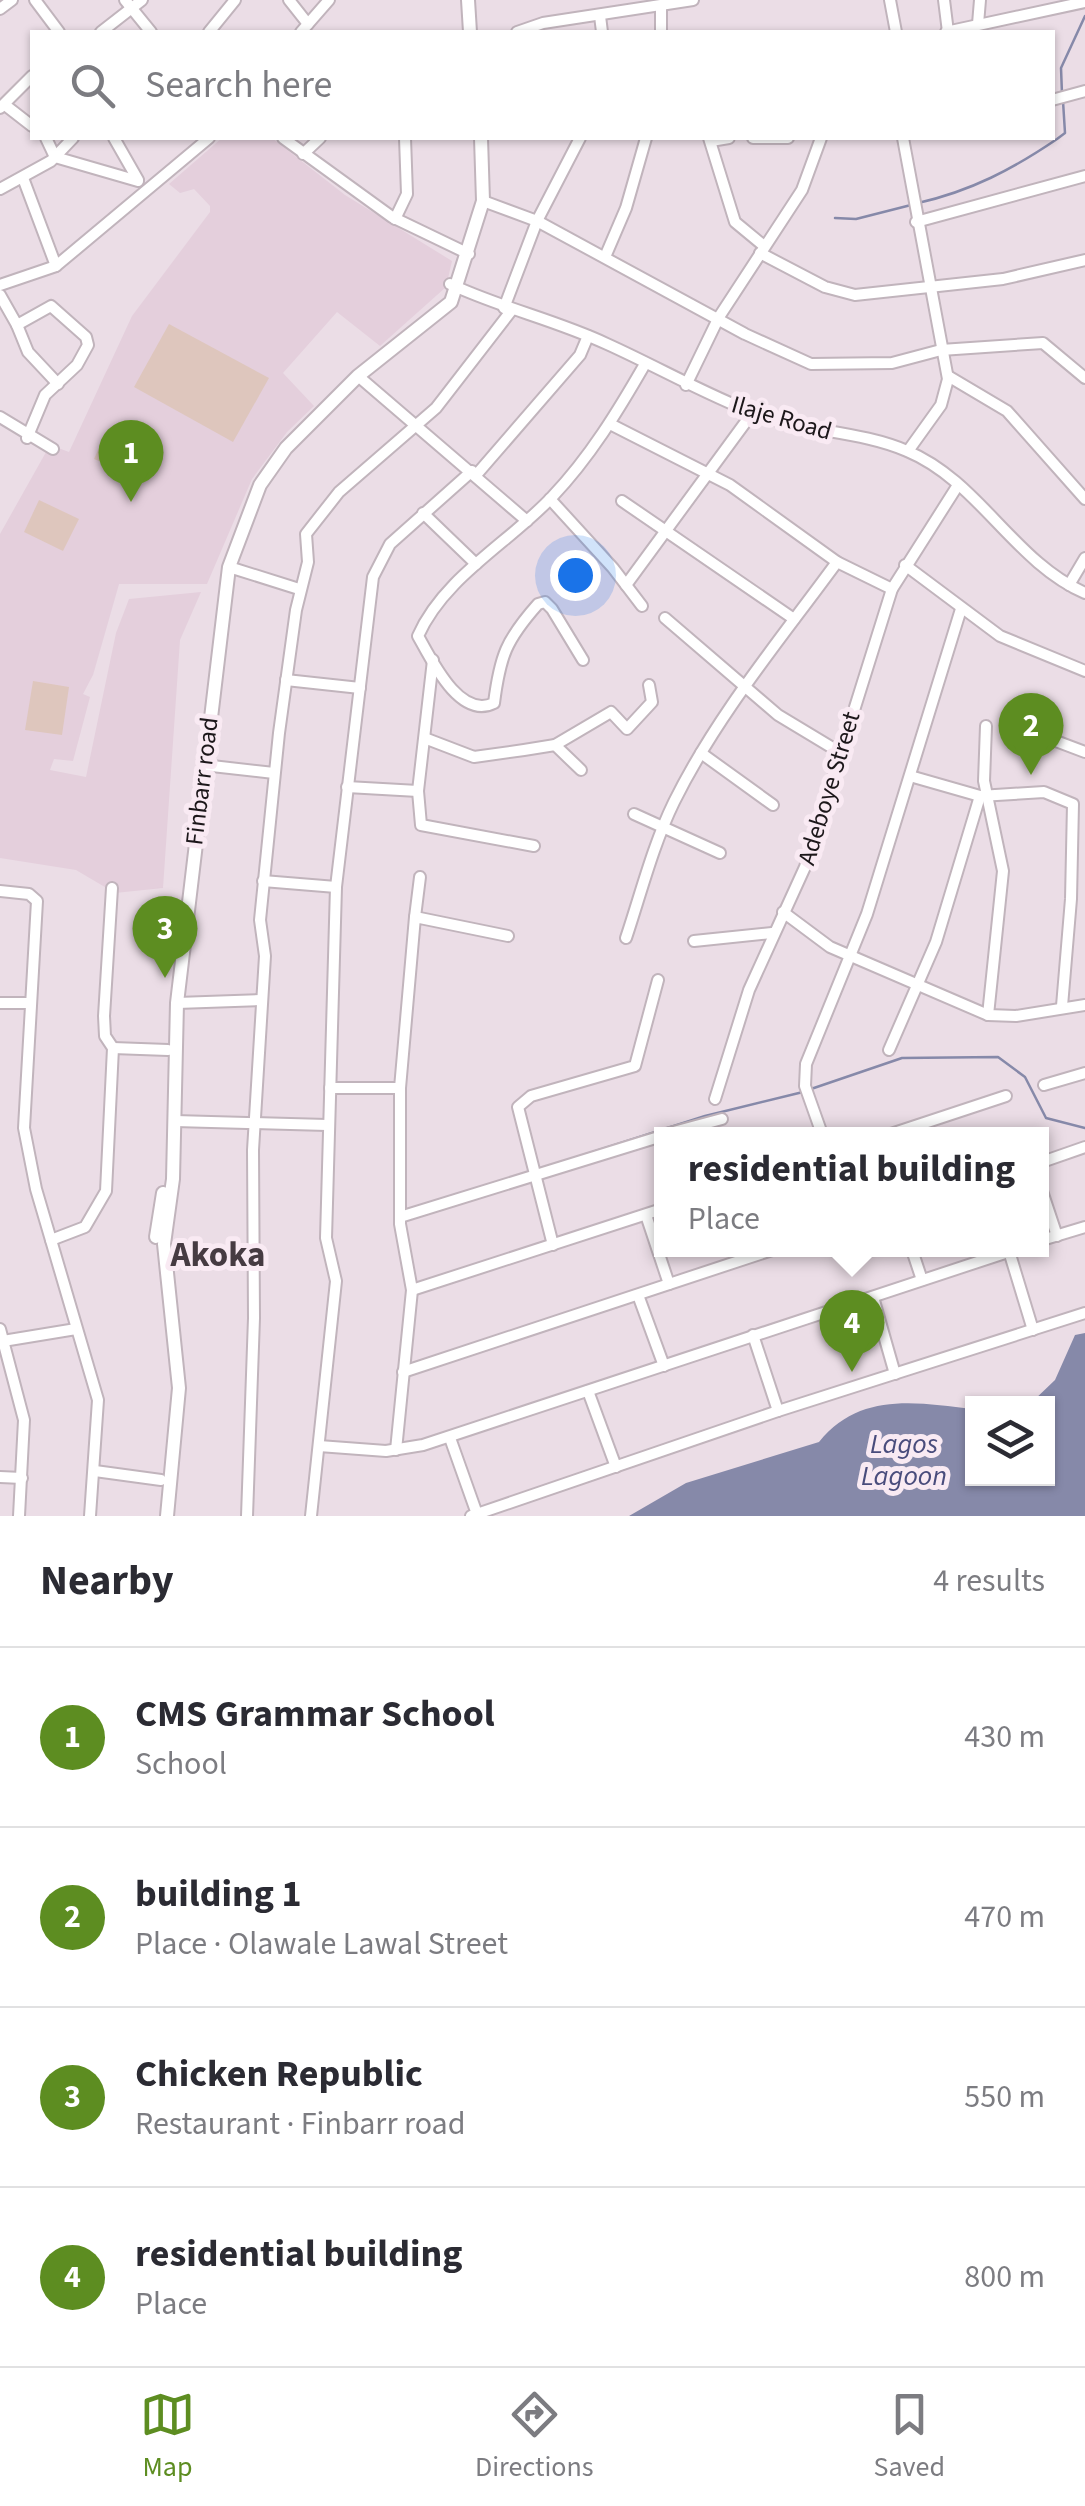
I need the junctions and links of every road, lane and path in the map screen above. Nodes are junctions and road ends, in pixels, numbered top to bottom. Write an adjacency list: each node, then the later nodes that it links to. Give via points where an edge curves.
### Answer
1 (12, 0): 17 (street)
2 (35, 0): 22 (street)
3 (142, 0): 14 (street)
4 (235, 0): 25 (street)
5 (289, 0): 21 (street)
6 (328, 0): 21 (street)
7 (465, 0): 26 (main road)
8 (604, 0): 18 (street)
9 (693, 0): 16 (street)
10 (890, 0): 30 (street)
11 (944, 0): 31 (street)
12 (980, 0): 19 (street)
13 (1084, 2): 15 (street)
14 (129, 4): 23 (street); 24 (street)
15 (1027, 6): 19 (street)
16 (661, 8): 18 (street); 29 (street)
17 (0, 9)
18 (605, 16): 20 (street); 28 (street)
19 (978, 24): 32 (street)
20 (559, 27): 27 (street)
21 (305, 28)
22 (58, 30)
23 (104, 30)
24 (149, 30)
25 (211, 30)
26 (465, 30)
27 (533, 30)
28 (602, 30)
29 (661, 30)
30 (896, 30)
31 (947, 30)
32 (955, 30)
33 (30, 78): 36 (street)
34 (1085, 91): 35 (street)
35 (1059, 97)
36 (2, 106): 37 (street)
37 (30, 125)
38 (47, 140): 53 (street)
39 (71, 140): 53 (street)
40 (115, 140): 56 (street)
41 (203, 140): 56 (street)
42 (286, 140): 52 (street)
43 (318, 140): 52 (street)
44 (404, 140): 59 (street, via 407,194)
45 (478, 140): 58 (main road, Finbarr road)
46 (478, 140): 63 (main road, Finbarr road)
47 (579, 140): 61 (street)
48 (645, 140): 64 (street)
49 (710, 140): 62 (street, via 736,222)
50 (820, 140): 62 (street, via 802,190)
51 (903, 140): 60 (street)
52 (304, 154): 59 (street)
53 (55, 158): 55 (street); 56 (street)
54 (1085, 176): 60 (street)
55 (23, 178): 57 (street); 66 (street)
56 (141, 186): 66 (street)
57 (0, 189)
58 (483, 201): 61 (street); 63 (main road, Finbarr road)
59 (395, 219): 63 (street)
60 (915, 219): 69 (street)
61 (537, 221): 64 (street); 71 (street)
62 (762, 250): 69 (street, via 825,287 855,295); 72 (street)
63 (465, 253): 67 (main road, Finbarr road)
64 (604, 257): 72 (street)
65 (1085, 260): 69 (street)
66 (56, 266): 68 (street)
67 (454, 285): 71 (street, Ilaje Road); 77 (main road, Finbarr road, via 445,309); 149 (main road, Finbarr road, via 297,425 254,480 236,519 222,558)
68 (0, 286)
69 (928, 289): 75 (street)
70 (0, 294): 73 (street)
71 (507, 309): 74 (street, Ilaje Road); 85 (street)
72 (718, 318): 75 (street, via 790,356 827,367 892,363); 81 (street)
73 (17, 325): 80 (street, via 28,352); 80 (street, via 51,306 86,338 77,365)
74 (588, 336): 76 (street, Ilaje Road); 89 (street, via 580,355)
75 (940, 350): 78 (street); 79 (street, via 1048,344)
76 (645, 364): 81 (street, Ilaje Road); 84 (street)
77 (358, 376): 85 (street); 102 (main road, Finbarr road, via 266,475)
78 (948, 376): 88 (street, via 941,404); 92 (street, via 1007,411)
79 (1085, 378)
80 (58, 384): 86 (street, via 45,394)
81 (686, 385): 82 (street, Ilaje Road)
82 (753, 412): 88 (street, Ilaje Road); 90 (street)
83 (0, 417): 86 (street)
84 (610, 424): 90 (street); 93 (street)
85 (416, 427): 89 (street); 105 (street, via 339,492 309,528)
86 (27, 438): 87 (street)
87 (53, 449)
88 (908, 451): 91 (street, Ilaje Road)
89 (474, 473): 95 (street); 96 (street)
90 (710, 474): 97 (street); 99 (street)
91 (958, 485): 101 (street, Adeboye Street); 103 (street, Ilaje Road)
92 (1085, 498)
93 (550, 499): 96 (street); 104 (street)
94 (622, 501): 97 (street)
95 (423, 514): 100 (street); 118 (street, via 384,552 373,577)
96 (527, 520): 100 (street)
97 (668, 533): 104 (street); 111 (street)
98 (1085, 558): 103 (street)
99 (837, 562): 106 (street); 111 (street)
100 (476, 564): 112 (street, via 420,632)
101 (905, 565): 106 (street, Adeboye Street); 109 (street)
102 (229, 567): 105 (street); 126 (main road, Finbarr road)
103 (1069, 585): 107 (street, Ilaje Road)
104 (626, 586): 108 (street)
105 (300, 589): 115 (street)
106 (892, 589): 125 (street, Adeboye Street)
107 (1085, 593)
108 (642, 606)
109 (961, 610): 114 (street, via 1015,644); 129 (street)
110 (665, 618): 117 (street)
111 (794, 619): 117 (street)
112 (433, 660): 113 (street, via 466,704 492,706 500,657 542,602); 121 (street)
113 (583, 660)
114 (1085, 671)
115 (286, 680): 118 (street); 128 (street)
116 (649, 685): 122 (street, via 652,702 630,728 611,712)
117 (744, 687): 124 (street); 125 (street, via 802,734)
118 (360, 688): 130 (street)
119 (1008, 723): 123 (street)
120 (986, 726): 132 (street)
121 (426, 740): 122 (street, via 474,756); 131 (street)
122 (555, 745): 127 (street)
123 (1085, 752)
124 (702, 753): 133 (street); 135 (street)
125 (840, 753): 143 (street, Adeboye Street)
126 (203, 765): 128 (street); 149 (main road, Finbarr road)
127 (582, 770)
128 (274, 773): 139 (street)
129 (910, 776): 132 (street); 150 (street)
130 (347, 786): 131 (street); 141 (street)
131 (418, 791): 136 (street, via 421,824)
132 (983, 796): 152 (street); 157 (street, via 1044,792 1072,804); 159 (street, via 1003,871)
133 (773, 805)
134 (634, 814): 135 (street)
135 (663, 828): 137 (street); 147 (street)
136 (534, 846)
137 (720, 852)
138 (420, 876): 144 (street)
139 (263, 881): 141 (street); 153 (street)
140 (112, 888): 160 (street, via 104,1028)
141 (336, 888): 165 (street)
142 (0, 891): 155 (street, via 36,901)
143 (784, 912): 145 (street, Adeboye Street); 150 (street)
144 (415, 917): 146 (street); 166 (street)
145 (772, 932): 148 (street); 168 (street, Adeboye Street)
146 (508, 936)
147 (626, 938)
148 (694, 941)
149 (178, 946): 156 (main road, Finbarr road); 161 (main road, Finbarr road)
150 (848, 955): 152 (street); 175 (street, via 810,1051 806,1090)
151 (658, 980): 181 (street, via 636,1066 521,1102 517,1112)
152 (916, 987): 159 (street); 162 (street)
153 (261, 1000): 156 (street); 172 (street)
154 (0, 1003): 155 (street)
155 (28, 1003): 190 (street, via 24,1128)
156 (177, 1003): 171 (main road, Finbarr road)
157 (1062, 1006): 158 (street); 159 (street)
158 (1085, 1006)
159 (988, 1016)
160 (113, 1048): 161 (street); 190 (street, via 106,1191 85,1227)
161 (168, 1050): 219 (main road, Finbarr road, via 156,1244 172,1386)
162 (890, 1050)
163 (1085, 1072): 164 (street)
164 (1044, 1084)
165 (330, 1088): 166 (street); 173 (street)
166 (400, 1088): 185 (street)
167 (1006, 1096): 170 (street)
168 (715, 1099)
169 (722, 1119): 174 (street)
170 (934, 1120): 176 (street); 177 (street)
171 (175, 1121): 172 (street); 224 (main road, Finbarr road, via 164,1244 179,1377)
172 (254, 1122): 173 (street); 225 (street)
173 (327, 1125): 213 (street, via 326,1238 336,1280)
174 (693, 1127)
175 (819, 1127)
176 (912, 1127)
177 (936, 1127)
178 (654, 1138): 181 (street)
179 (1085, 1147): 180 (street)
180 (1049, 1160)
181 (534, 1173): 185 (street); 191 (street)
182 (654, 1212): 184 (street)
183 (1049, 1212): 187 (street)
184 (646, 1215): 189 (street); 191 (street)
185 (400, 1217): 199 (street)
186 (1085, 1227): 187 (street)
187 (1057, 1236): 188 (street)
188 (1049, 1238)
189 (654, 1239)
190 (51, 1240): 203 (street)
191 (553, 1245): 199 (street)
192 (660, 1257): 198 (street)
193 (751, 1257): 198 (street)
194 (914, 1257): 197 (street)
195 (990, 1257): 197 (street)
196 (1013, 1257): 204 (street)
197 (922, 1280): 201 (street)
198 (669, 1284): 200 (street)
199 (412, 1290): 208 (street)
200 (638, 1295): 207 (street); 208 (street)
201 (873, 1297): 206 (street); 209 (street)
202 (1085, 1312): 204 (street)
203 (76, 1329): 205 (street); 216 (street, via 98,1400)
204 (1033, 1330): 209 (street)
205 (2, 1335): 218 (street, via 24,1420)
206 (753, 1335): 207 (street); 211 (street)
207 (664, 1366): 210 (street)
208 (403, 1372): 214 (street)
209 (894, 1374): 211 (street)
210 (588, 1391): 212 (street); 215 (street)
211 (778, 1410): 215 (street)
212 (450, 1438): 214 (street); 220 (street)
213 (319, 1446): 214 (street); 226 (street)
214 (396, 1450)
215 (616, 1467): 220 (street)
216 (95, 1470): 219 (street); 222 (street)
217 (0, 1476): 218 (street)
218 (22, 1478): 221 (street)
219 (161, 1480): 223 (main road, Finbarr road)
220 (474, 1515)
221 (19, 1516)
222 (90, 1516)
223 (159, 1516)
224 (166, 1516)
225 (247, 1516)
226 (311, 1516)

